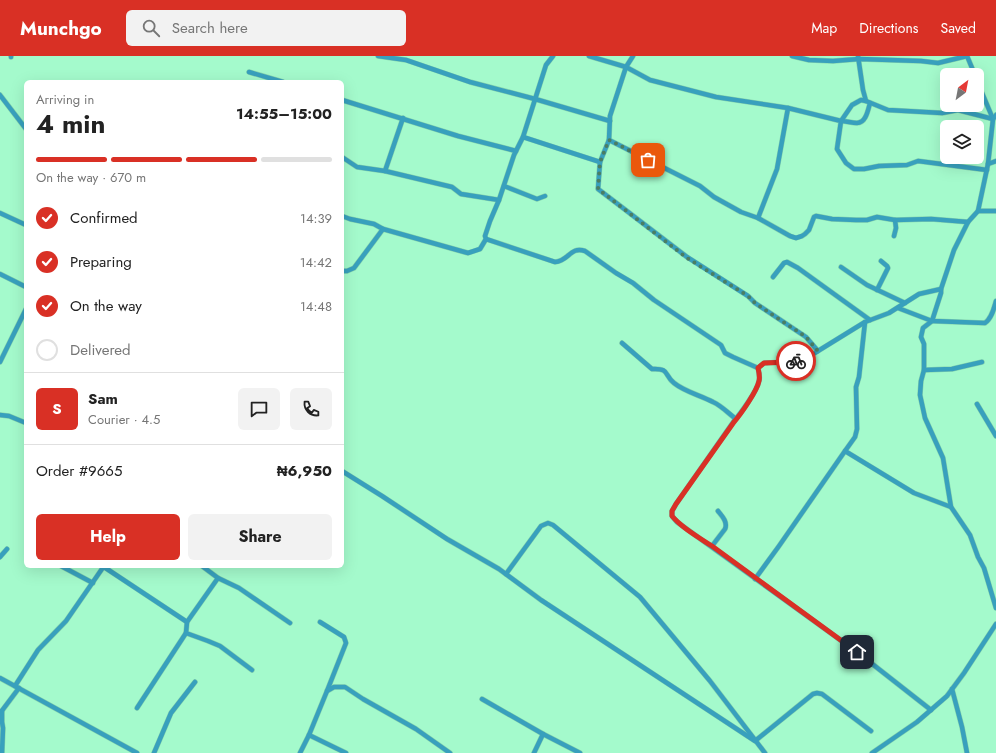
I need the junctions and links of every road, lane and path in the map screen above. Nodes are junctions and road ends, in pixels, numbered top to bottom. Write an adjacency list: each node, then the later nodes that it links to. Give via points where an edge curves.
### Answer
1 (378, 56): 14 (street, via 406,60 470,82)
2 (553, 56): 14 (street, via 546,65)
3 (589, 56): 8 (street)
4 (633, 56): 8 (street)
5 (792, 56): 7 (street, via 832,61)
6 (967, 56): 7 (street, via 938,63); 9 (street)
7 (858, 57): 16 (street, via 863,90)
8 (626, 67): 17 (street, via 650,80 716,97); 20 (street)
9 (971, 68)
10 (249, 72): 11 (street)
11 (276, 80)
12 (0, 95): 22 (street)
13 (984, 95): 18 (street)
14 (535, 99): 20 (street); 23 (street)
15 (344, 101): 19 (street)
16 (868, 102): 18 (street, via 888,110 942,113 958,110); 21 (street, via 861,100 852,105); 21 (street, via 862,122)
17 (788, 108): 21 (street); 39 (street, via 777,169)
18 (995, 117): 29 (street)
19 (403, 118): 25 (street); 31 (street)
20 (610, 121): 24 (street)
21 (841, 121): 30 (street, via 837,149 846,163 854,169 907,165 918,161)
22 (24, 126)
23 (523, 137): 25 (street); 28 (street)
24 (609, 140): 28 (street); 39 (street, via 700,186 741,212)
25 (516, 151): 32 (street)
26 (344, 158): 31 (street, via 357,167)
27 (996, 161): 29 (street)
28 (600, 162): 61 (street, via 598,189 687,258 748,296 806,337)
29 (988, 164): 30 (street)
30 (987, 170): 35 (street)
31 (385, 171): 34 (street, via 452,187 461,194)
32 (504, 186): 33 (street, via 537,199); 34 (street)
33 (545, 196)
34 (499, 200): 45 (street)
35 (978, 211): 36 (street); 41 (street)
36 (996, 211)
37 (0, 213): 42 (street)
38 (344, 217): 43 (street, via 374,224)
39 (758, 218): 40 (street, via 796,238 809,230 816,216 832,219 866,220 877,217)
40 (895, 220): 41 (street); 44 (street)
41 (968, 222): 52 (street, via 954,250)
42 (24, 224)
43 (383, 229): 45 (street, via 468,253 480,249); 48 (street, via 354,268)
44 (894, 236)
45 (486, 239): 64 (street, via 555,262 561,262 574,250 585,251 721,345 726,353)
46 (881, 261): 53 (street, via 888,268)
47 (841, 267): 53 (street)
48 (344, 271)
49 (0, 274): 51 (street)
50 (773, 277): 58 (street, via 787,262)
51 (24, 285)
52 (941, 289): 55 (street, via 919,294); 59 (street)
53 (877, 290): 55 (street)
54 (996, 300): 59 (street, via 986,323)
55 (905, 303): 56 (street)
56 (898, 308): 58 (street); 59 (street)
57 (24, 313): 62 (street)
58 (868, 321): 61 (street); 71 (street, via 856,387 855,437)
59 (932, 321): 65 (street, via 923,328 921,337 924,344)
60 (622, 343): 68 (street, via 652,369 666,372 672,382 714,402)
61 (818, 351): 64 (street, via 805,359 764,363)
62 (0, 362)
63 (982, 362): 65 (street, via 952,369)
64 (758, 368): 68 (street, via 760,381)
65 (924, 370): 73 (street, via 921,402 925,418 943,458)
66 (977, 404): 70 (street)
67 (0, 415): 69 (street)
68 (736, 419): 75 (street, via 672,511 672,516 677,522)
69 (24, 422)
70 (996, 436)
71 (845, 451): 73 (street, via 914,493); 84 (street)
72 (344, 472): 82 (street, via 447,540)
73 (952, 507): 86 (street, via 970,535)
74 (718, 511): 75 (street, via 726,526)
75 (712, 546): 84 (street)
76 (7, 549): 77 (street)
77 (0, 558)
78 (65, 568): 85 (street)
79 (103, 568): 85 (street)
80 (107, 568): 88 (street)
81 (205, 568): 83 (street)
82 (506, 574): 106 (street, via 541,600); 106 (street, via 541,526 548,523 553,525 640,597 710,681)
83 (218, 578): 88 (street); 90 (street, via 239,588)
84 (755, 579): 101 (street, via 857,652)
85 (93, 584): 96 (street, via 66,621 38,650)
86 (995, 598): 87 (street)
87 (996, 608)
88 (187, 622): 92 (street)
89 (320, 622): 98 (street, via 344,637 346,643)
90 (290, 623)
91 (996, 624): 97 (street)
92 (186, 633): 93 (street, via 220,646); 100 (street)
93 (252, 670)
94 (0, 678): 96 (street)
95 (195, 682): 109 (street, via 172,713)
96 (17, 687): 102 (street); 108 (street)
97 (952, 689): 101 (street); 117 (street)
98 (327, 692): 105 (street); 112 (street, via 334,687 345,687 416,729)
99 (482, 699): 104 (street)
100 (137, 708)
101 (931, 710): 116 (street)
102 (1, 712): 107 (street)
103 (871, 731): 106 (street, via 822,694 817,693)
104 (543, 734): 113 (street); 114 (street)
105 (309, 735): 110 (street); 111 (street)
106 (755, 741): 115 (street)
107 (2, 753)
108 (137, 753)
109 (154, 753)
110 (300, 753)
111 (346, 753)
112 (450, 753)
113 (534, 753)
114 (580, 753)
115 (765, 753)
116 (872, 753)
117 (967, 753)

